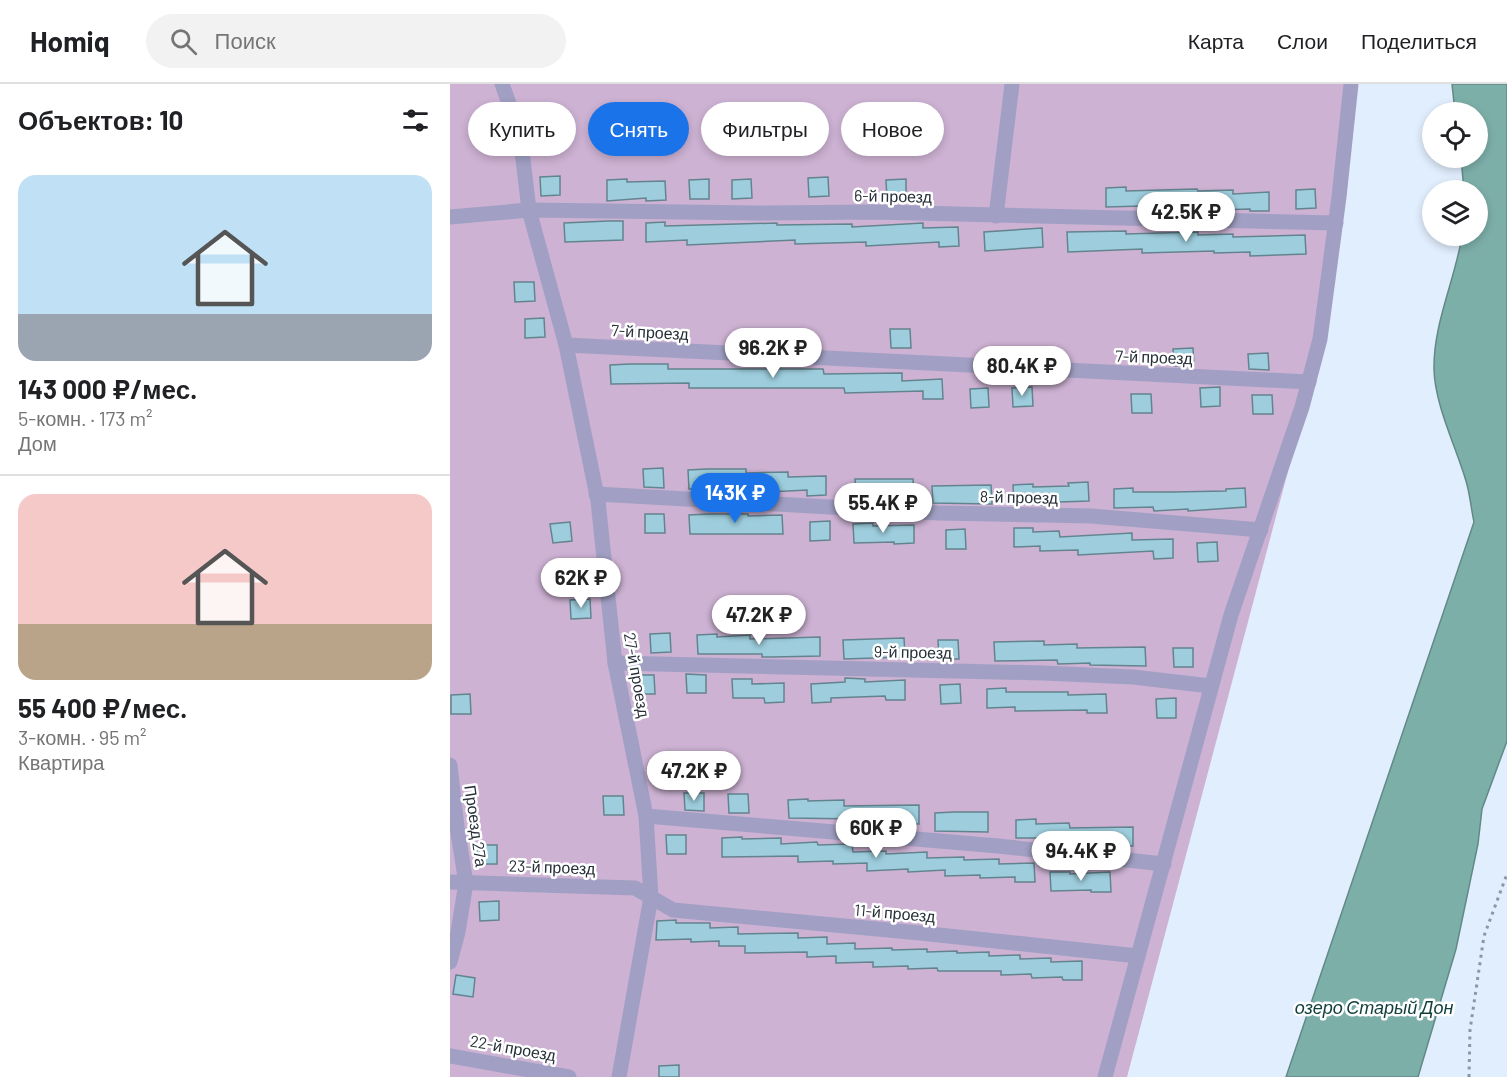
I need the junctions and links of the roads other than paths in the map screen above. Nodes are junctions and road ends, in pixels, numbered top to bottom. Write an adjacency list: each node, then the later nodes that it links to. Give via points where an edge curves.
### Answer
1 (502, 84): 4 (street, 27-й проезд, via 520,134)
2 (1012, 84): 5 (street)
3 (1351, 84): 7 (street)
4 (529, 210): 5 (street, 6-й проезд); 6 (street, 6-й проезд); 8 (street, 27-й проезд)
5 (996, 216): 7 (street, 6-й проезд)
6 (450, 217)
7 (1336, 222): 9 (street, via 1320,339)
8 (566, 345): 9 (street, 7-й проезд); 10 (street, 27-й проезд)
9 (1309, 382): 11 (street)
10 (596, 494): 11 (street, 8-й проезд, via 938,513 1091,516); 12 (street, 27-й проезд)
11 (1261, 530): 13 (street)
12 (615, 663): 13 (street, 9-й проезд, via 1043,673); 15 (street, 27-й проезд)
13 (1211, 686): 16 (street)
14 (450, 765): 18 (street, Проезд 27а)
15 (646, 816): 16 (street); 19 (street, 27-й проезд)
16 (1164, 864): 20 (street)
17 (450, 882): 18 (street, 23-й проезд)
18 (466, 883): 19 (street, 23-й проезд, via 634,888); 21 (street, Проезд 27а)
19 (651, 897): 20 (street, 11-й проезд, via 673,910); 24 (street, 27-й проезд)
20 (1138, 956): 25 (street)
21 (450, 962)
22 (450, 1056): 23 (street, 22-й проезд)
23 (569, 1077)
24 (619, 1077)
25 (1105, 1077)

